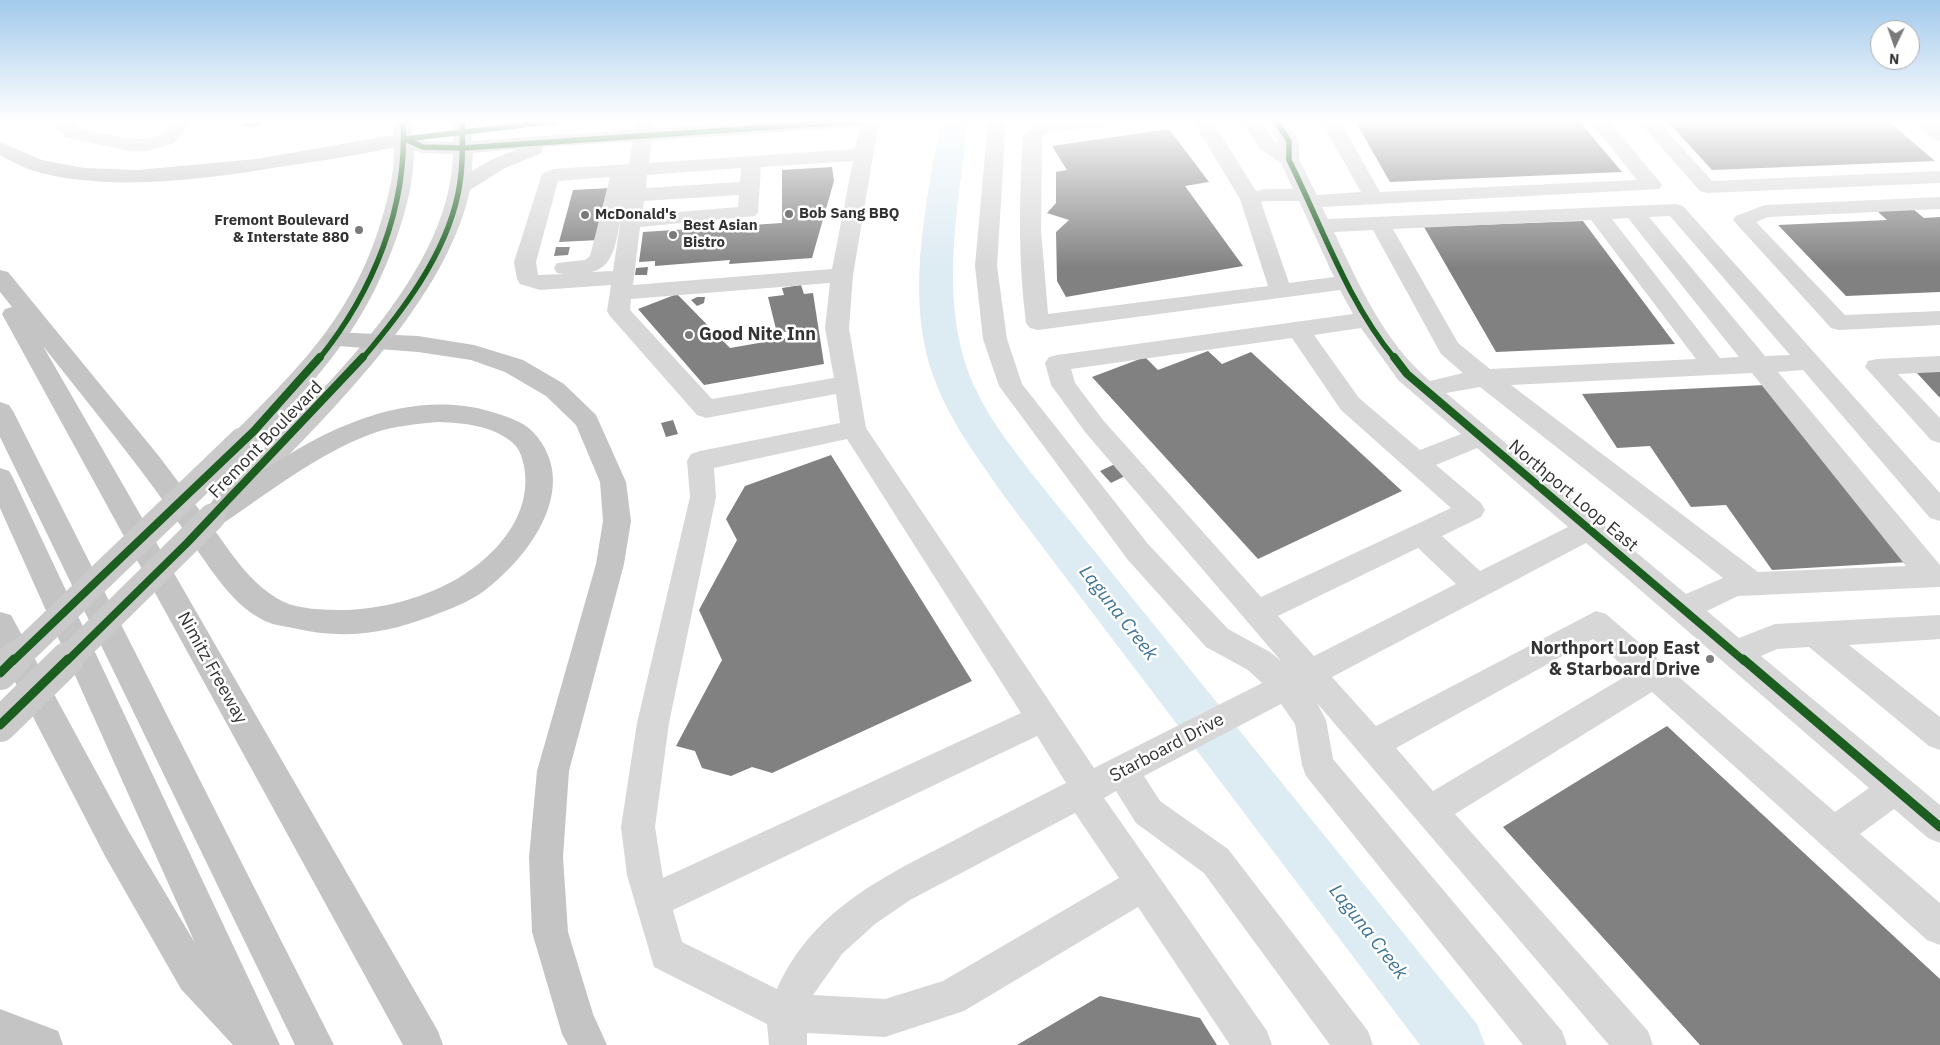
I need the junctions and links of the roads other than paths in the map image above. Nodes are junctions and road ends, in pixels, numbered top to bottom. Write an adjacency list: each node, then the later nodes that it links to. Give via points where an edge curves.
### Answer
1 (61, 170): 2 (highway, via 148,176)
2 (210, 170)
3 (401, 170): 40 (main road, Fremont Boulevard, via 398,201 369,281)
4 (461, 170): 18 (main road, Fremont Boulevard)
5 (488, 170): 18 (main road)
6 (629, 170): 7 (street); 20 (street); 30 (street, via 600,259 591,266 546,270); 30 (street, via 553,175 549,178)
7 (633, 170)
8 (750, 170): 19 (street)
9 (861, 170): 31 (street)
10 (993, 170): 71 (street, via 986,266 995,339 1011,386 1138,552 1217,638)
11 (1031, 170): 36 (street, via 1033,290 1038,324)
12 (1232, 170): 23 (street)
13 (1294, 170): 21 (street, Northport Loop East)
14 (1358, 170): 22 (street)
15 (1639, 170): 22 (street, via 1652,185)
16 (1691, 170): 17 (street, via 1707,188)
17 (1940, 177)
18 (460, 187): 41 (main road, Fremont Boulevard, via 452,217 434,256)
19 (749, 188): 20 (street); 27 (street, via 748,212)
20 (634, 195): 27 (street)
21 (1308, 198): 22 (street); 23 (street, via 1266,196); 29 (street, Northport Loop East)
22 (1374, 198)
23 (1250, 199): 36 (street)
24 (1940, 203): 37 (street, via 1764,211 1743,220 1839,323)
25 (1634, 212): 26 (street); 42 (street, via 1676,210); 44 (street)
26 (1597, 214): 28 (street); 45 (street)
27 (630, 222): 34 (street)
28 (1380, 224): 29 (street); 46 (street, via 1449,348)
29 (1322, 226): 33 (street, Northport Loop East)
30 (526, 267): 34 (street, via 528,279 540,283)
31 (842, 275): 34 (street); 47 (street, via 837,328)
32 (0, 277): 53 (highway, via 149,462 240,587 275,612 323,623 366,622 442,600 471,584 503,560 525,530 537,503 540,481 535,456 523,438 501,424 472,415 438,413 406,416 367,426)
33 (1348, 282): 36 (street); 38 (street, Northport Loop East)
34 (622, 285): 47 (street, via 618,311 706,409)
35 (0, 290): 90 (highway, Nimitz Freeway)
36 (1281, 291)
37 (1940, 318)
38 (1367, 320): 39 (street); 48 (street, Northport Loop East, via 1388,353)
39 (1299, 330): 54 (street, via 1350,404); 64 (street, via 1057,363 1063,385 1094,426)
40 (334, 340): 41 (highway); 69 (main road, Fremont Boulevard, bridge, via 305,376 242,441)
41 (378, 342): 53 (main road, Fremont Boulevard); 91 (highway, via 418,344 474,353 514,366 555,390 587,421 613,482 617,521 610,564 553,771 546,857 550,932 576,1020)
42 (1809, 362): 44 (street); 56 (street)
43 (1940, 364): 51 (street, via 1877,367)
44 (1759, 365): 45 (street); 60 (street)
45 (1714, 367): 46 (street)
46 (1484, 378): 48 (street); 61 (street)
47 (846, 384): 50 (street)
48 (1425, 391): 52 (street, Northport Loop East)
49 (0, 411): 89 (highway)
50 (853, 429): 72 (street); 83 (street, via 700,461 703,496 653,723 638,827 645,875)
51 (1940, 434)
52 (1479, 437): 54 (street); 58 (street, Northport Loop East)
53 (284, 456): 57 (highway)
54 (1417, 462): 59 (street, via 1471,510)
55 (0, 478): 88 (highway)
56 (1940, 511)
57 (212, 517): 73 (main road, Fremont Boulevard, bridge)
58 (1588, 529): 62 (street, Starboard Drive); 63 (street, Northport Loop East)
59 (1421, 534): 62 (street); 64 (street)
60 (1936, 576): 61 (street)
61 (1752, 584): 63 (street, via 1735,585)
62 (1478, 586): 71 (street, Starboard Drive)
63 (1682, 609): 68 (street, Northport Loop East)
64 (1257, 612): 71 (street)
65 (0, 624): 88 (highway, via 116,844 194,976)
66 (1940, 627): 67 (street)
67 (1815, 635): 68 (street, via 1775,637); 74 (street)
68 (1735, 653): 77 (street, Northport Loop East)
69 (0, 673)
70 (1654, 675): 75 (street, via 1596,623); 79 (street); 81 (street)
71 (1291, 683): 75 (street); 76 (street, Starboard Drive); 94 (street, via 1310,720 1318,765)
72 (1043, 718): 78 (street); 83 (street)
73 (0, 725)
74 (1940, 736)
75 (1372, 744): 79 (street)
76 (1126, 769): 78 (street, Starboard Drive); 93 (street, via 1148,812 1216,861)
77 (1895, 789): 80 (street, Northport Loop East); 81 (street)
78 (1085, 791): 82 (street); 86 (street, Starboard Drive, via 897,888 862,912 829,941 801,978)
79 (1430, 811): 95 (street)
80 (1940, 827)
81 (1833, 834): 84 (street)
82 (1144, 884): 86 (street, via 951,998 885,1018); 92 (street)
83 (653, 902): 86 (street, via 667,954)
84 (1940, 927)
85 (0, 1028): 87 (highway)
86 (787, 1029)
87 (44, 1045)
88 (260, 1045)
89 (315, 1045)
90 (424, 1045)
91 (588, 1045)
92 (1253, 1045)
93 (1354, 1045)
94 (1548, 1045)
95 (1634, 1045)

